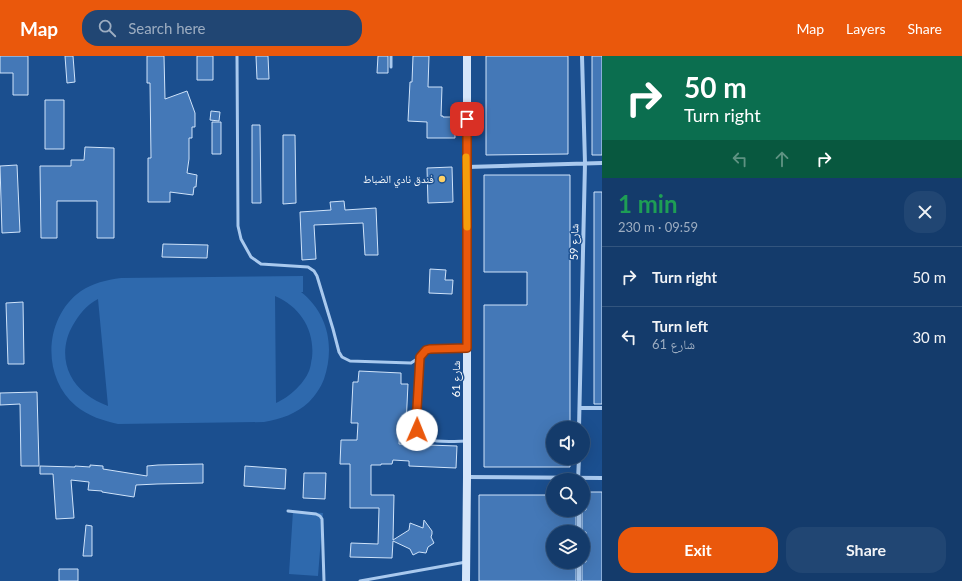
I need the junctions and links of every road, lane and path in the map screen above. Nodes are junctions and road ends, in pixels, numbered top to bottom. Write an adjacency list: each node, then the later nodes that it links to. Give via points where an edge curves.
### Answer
1 (237, 56): 10 (lane, via 238,226 241,239 251,257 261,264 301,266 314,271 339,352 346,360 411,363)
2 (391, 56): 5 (lane)
3 (467, 56): 8 (street, شارع 61)
4 (582, 56): 6 (street, شارع 59)
5 (391, 67)
6 (584, 163): 7 (street); 8 (street); 11 (street, شارع 59)
7 (602, 163)
8 (466, 167): 9 (street, شارع 61)
9 (467, 348): 10 (lane, via 430,349); 14 (street, شارع 61)
10 (420, 357): 14 (lane, via 416,425 419,435 430,440)
11 (580, 408): 12 (street); 13 (street, شارع 59)
12 (602, 408)
13 (579, 421)
14 (467, 441): 15 (street, شارع 61)
15 (467, 477): 16 (street); 20 (street, شارع 61)
16 (546, 478)
17 (590, 478): 18 (street)
18 (602, 478)
19 (288, 511): 22 (lane, via 316,514 322,519)
20 (466, 562): 23 (lane); 24 (street, شارع 61)
21 (579, 569): 25 (street)
22 (324, 581)
23 (360, 581)
24 (466, 581)
25 (580, 581)

